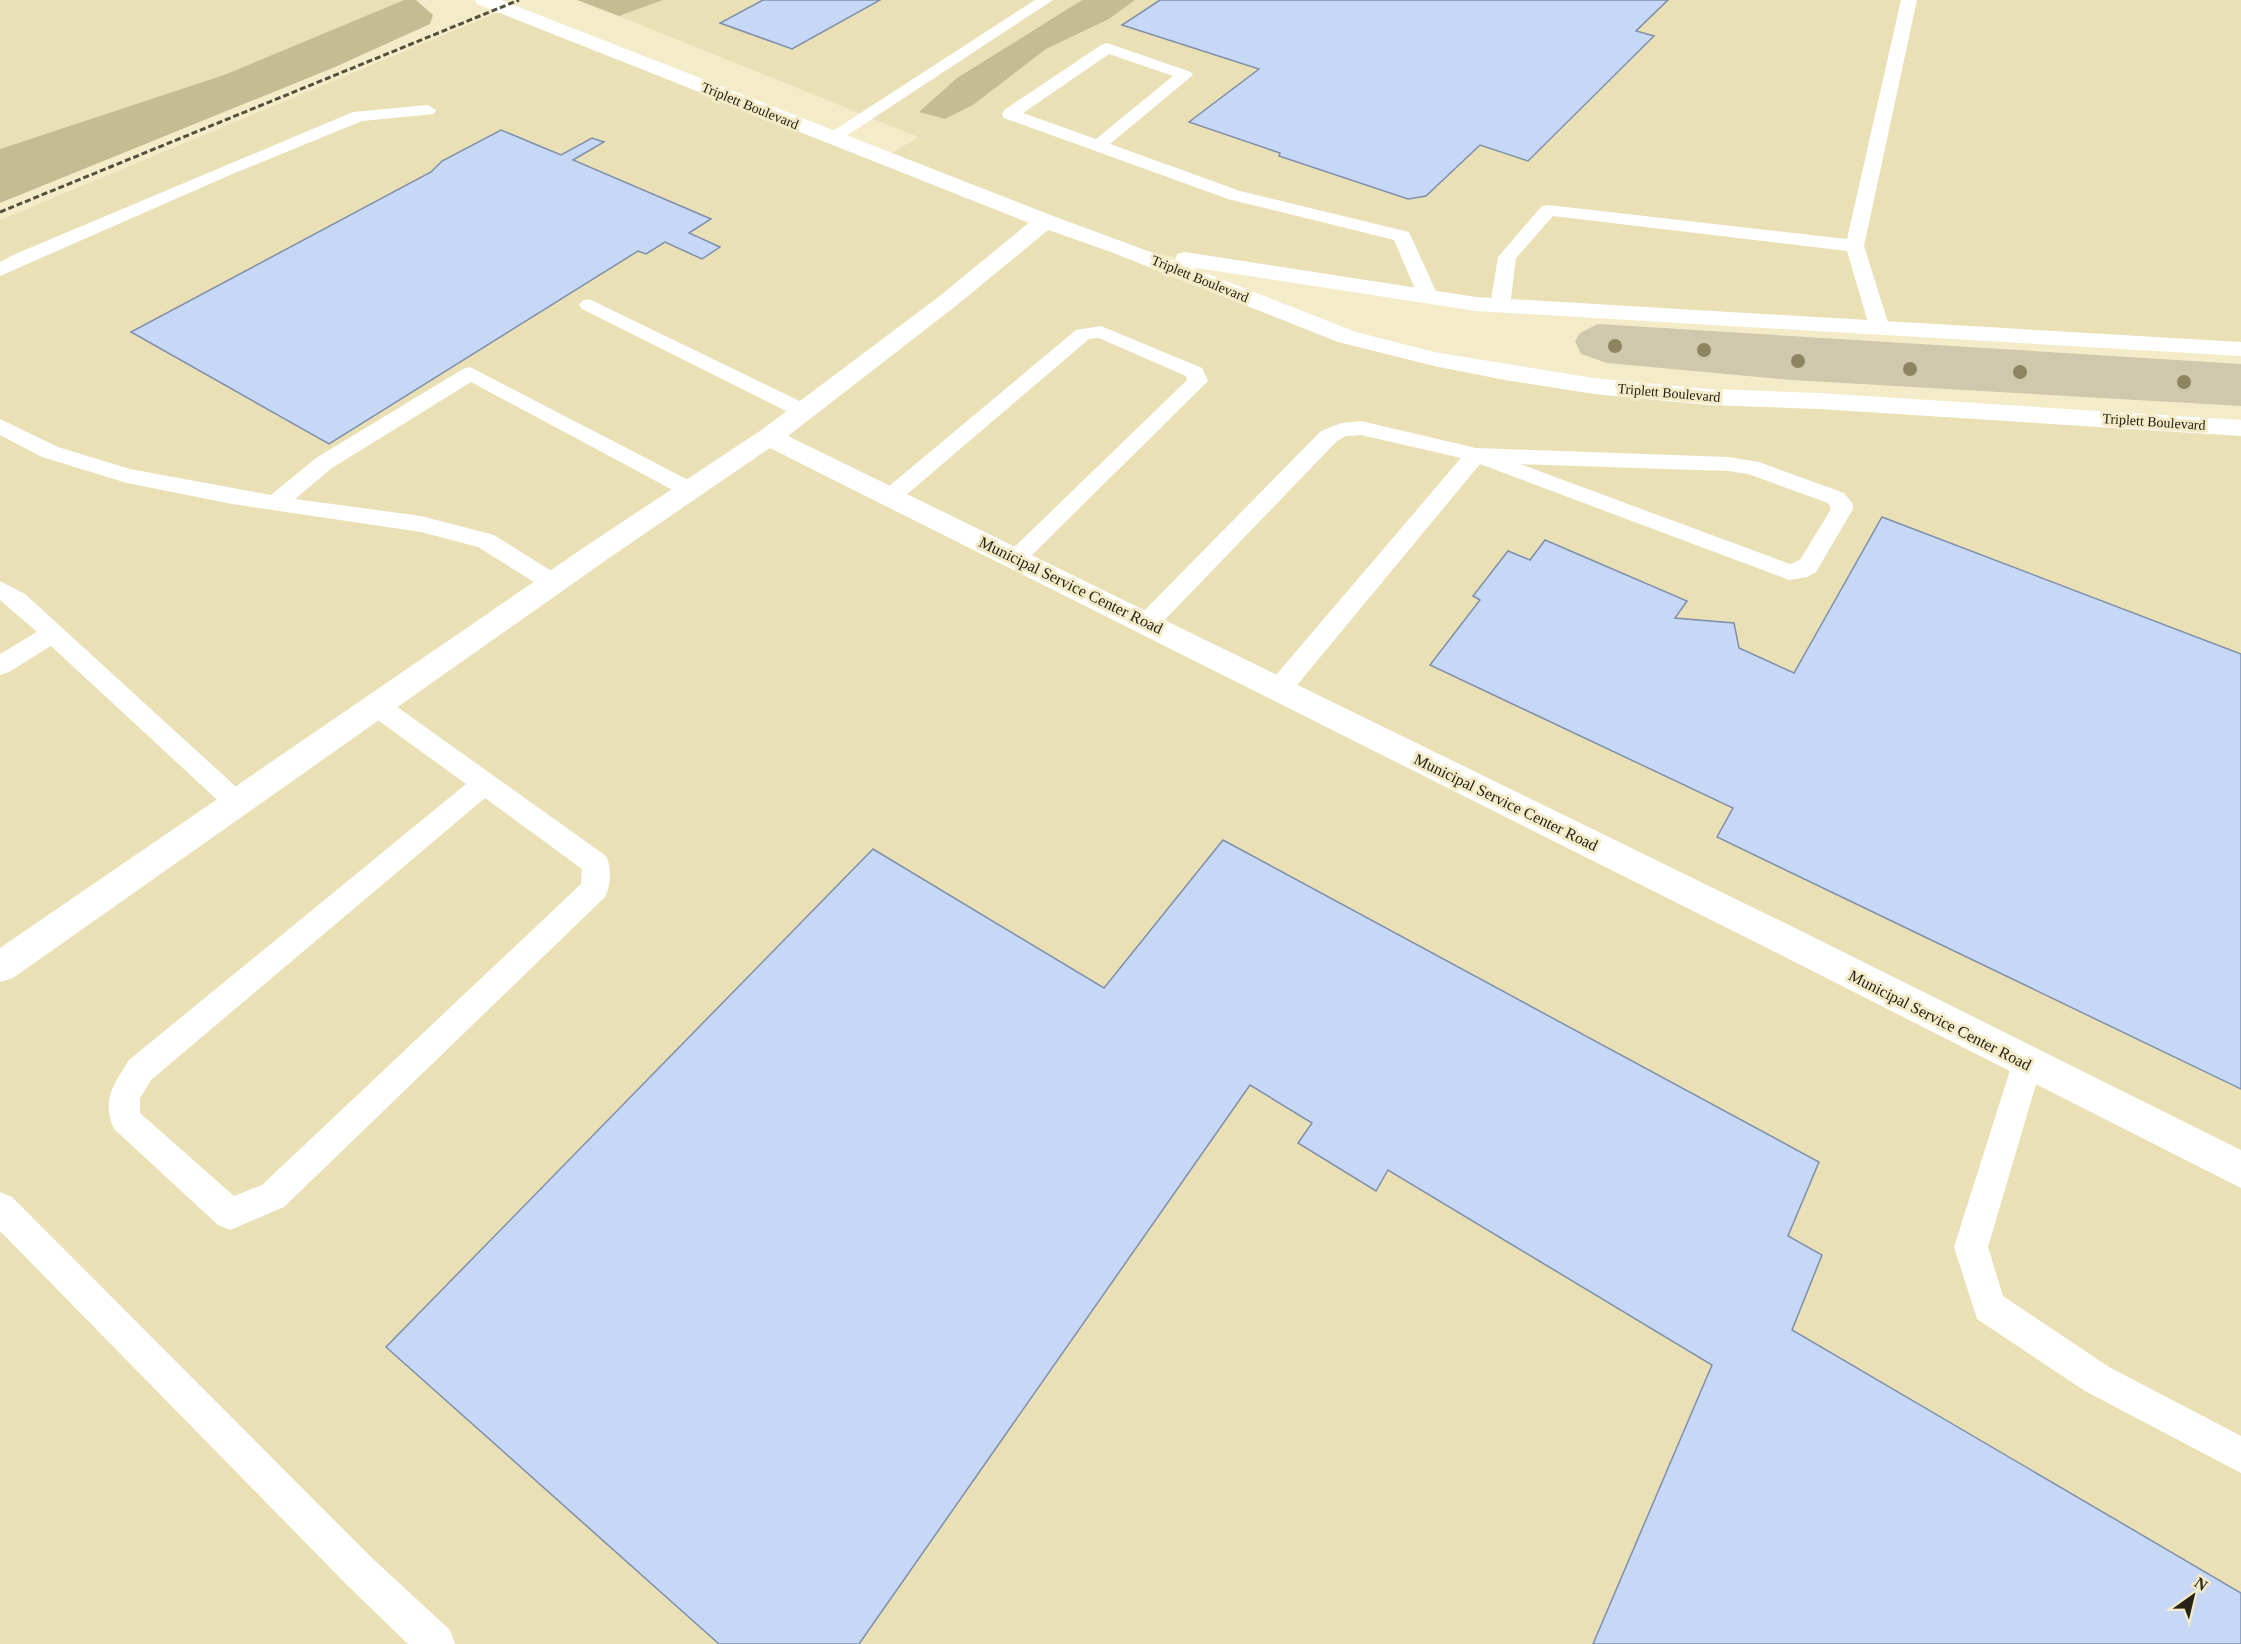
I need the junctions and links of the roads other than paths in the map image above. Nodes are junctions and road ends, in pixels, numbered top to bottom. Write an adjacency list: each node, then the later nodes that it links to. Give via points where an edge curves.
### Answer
1 (484, 0): 5 (main road, Triplett Boulevard)
2 (1045, 0): 5 (lane)
3 (1909, 0): 8 (lane)
4 (428, 110): 10 (lane, via 359,116)
5 (831, 138): 7 (main road, Triplett Boulevard)
6 (1098, 146): 6 (lane, via 1010,114 1107,48 1185,75); 11 (lane, via 1234,195 1402,236)
7 (1045, 222): 9 (main road, Triplett Boulevard); 16 (main road)
8 (1855, 246): 13 (lane, via 1548,210 1507,257); 14 (lane)
9 (1119, 247): 11 (main road, Triplett Boulevard); 18 (main road, Triplett Boulevard, via 1347,338 1516,374 1709,397)
10 (0, 270)
11 (1429, 298): 13 (main road, Triplett Boulevard)
12 (589, 305): 16 (lane)
13 (1500, 306): 14 (main road, Triplett Boulevard)
14 (1880, 329): 15 (main road, Triplett Boulevard)
15 (2241, 349)
16 (803, 411): 19 (main road)
17 (0, 426): 23 (lane, via 50,452 127,476)
18 (2241, 428)
19 (769, 437): 21 (main road); 22 (main road, Municipal Service Center Road)
20 (1476, 455): 20 (lane, via 1751,467 1836,498 1842,509 1808,566 1789,572); 27 (lane, via 1361,428 1329,436); 30 (lane)
21 (690, 490): 23 (lane, via 470,373 324,463); 25 (main road)
22 (890, 497): 24 (main road, Municipal Service Center Road); 24 (lane, via 1083,334 1101,332 1195,372 1198,381)
23 (276, 503): 25 (lane, via 421,524 486,541)
24 (1015, 558): 27 (main road, Municipal Service Center Road)
25 (553, 583): 31 (main road)
26 (0, 589): 28 (lane)
27 (1147, 623): 30 (main road, Municipal Service Center Road)
28 (52, 634): 29 (lane); 33 (lane)
29 (0, 666)
30 (1279, 689): 35 (main road, Municipal Service Center Road)
31 (376, 705): 32 (lane); 33 (main road)
32 (484, 784): 32 (lane, via 596,864 595,889 273,1196 230,1214 125,1119 124,1096 140,1070)
33 (236, 802): 34 (main road)
34 (0, 967)
35 (2027, 1064): 36 (main road, Municipal Service Center Road); 38 (lane, via 1971,1247 1989,1307 2097,1379)
36 (2241, 1170)
37 (0, 1208): 39 (lane)
38 (2241, 1455)
39 (436, 1644)

